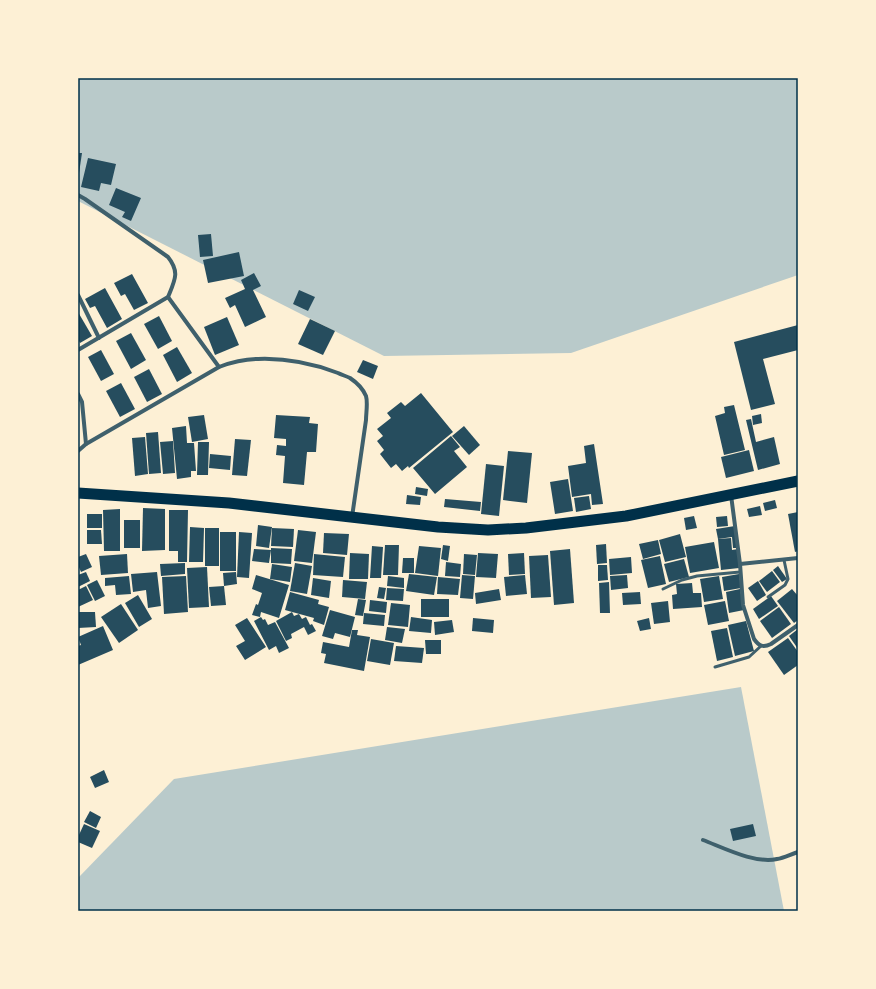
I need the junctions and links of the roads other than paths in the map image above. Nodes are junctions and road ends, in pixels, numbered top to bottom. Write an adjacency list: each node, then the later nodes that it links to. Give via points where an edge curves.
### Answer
1 (78, 195): 3 (street, via 168,257 176,272)
2 (78, 295): 4 (street)
3 (168, 297): 4 (street); 6 (street)
4 (99, 338): 5 (street)
5 (78, 350)
6 (219, 367): 8 (street); 13 (street, via 238,360 275,359 328,369 349,377 360,386 366,396 367,409)
7 (78, 394): 8 (street, via 82,402)
8 (86, 444): 9 (street)
9 (78, 451)
10 (798, 481): 12 (highway)
11 (79, 491): 13 (highway, via 229,503)
12 (731, 494): 13 (highway, via 626,516 511,529 459,529); 16 (street)
13 (352, 517)
14 (798, 558): 15 (street)
15 (784, 560): 16 (street); 19 (lane, via 788,579 786,585)
16 (740, 564): 17 (street)
17 (740, 572): 18 (lane, via 697,576); 21 (street, via 743,605 754,639)
18 (663, 589)
19 (768, 597)
20 (798, 625): 21 (street, via 770,644)
21 (761, 646): 22 (lane, via 750,657)
22 (715, 667)
23 (703, 840): 24 (street, via 756,859 778,859)
24 (798, 852)

